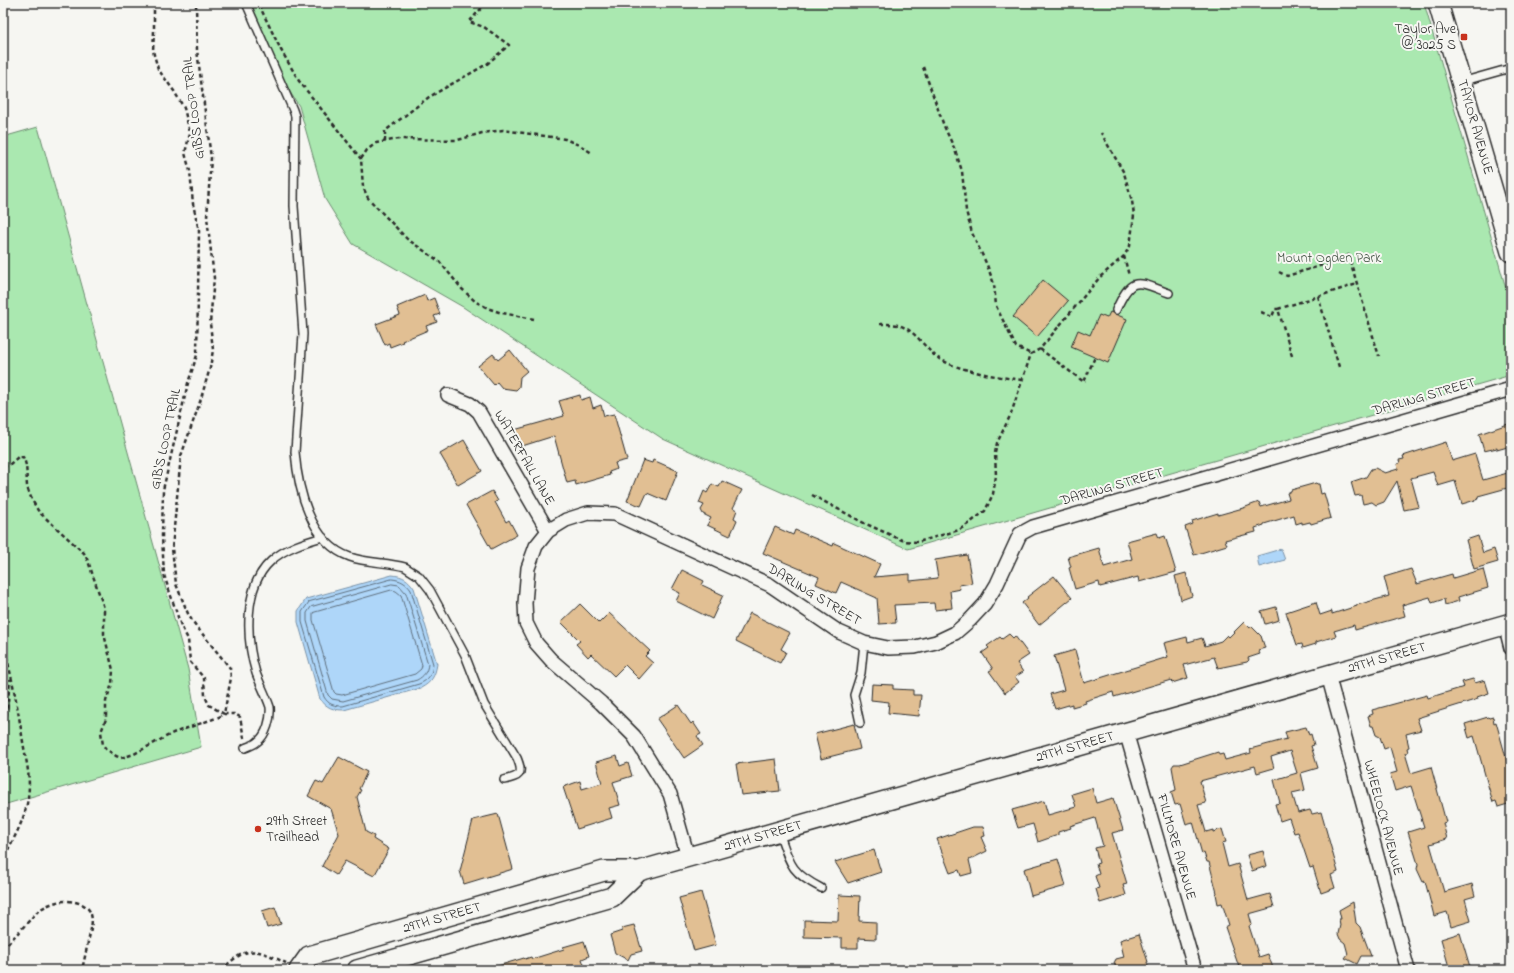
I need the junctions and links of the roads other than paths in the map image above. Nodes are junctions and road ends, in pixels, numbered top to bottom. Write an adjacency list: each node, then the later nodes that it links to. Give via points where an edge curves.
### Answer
1 (246, 3): 11 (lane, via 295,116 294,206 303,327 295,452 306,507)
2 (1438, 3): 4 (street, TAYLOR AVENUE)
3 (1511, 68): 4 (lane)
4 (1461, 82): 5 (street, TAYLOR AVENUE)
5 (1511, 252)
6 (1169, 293): 7 (lane, via 1142,283 1131,285 1124,292)
7 (1116, 310)
8 (1511, 389): 13 (street, DARLING STREET, via 1033,526 1020,534 985,604 955,633 936,642 915,646 888,648)
9 (448, 395): 10 (street, WATERFALL LANE, via 470,404 479,412)
10 (548, 531): 13 (street, DARLING STREET, via 566,520 588,513 615,514 770,585 839,632); 21 (street, DARLING STREET, via 536,546 528,568 526,623 536,644 551,660 634,736 670,794)
11 (323, 537): 18 (lane, via 280,554 266,565 251,596 249,620 252,657 271,711 262,738); 19 (lane, via 342,554 405,567 425,582 465,655 484,704 517,758 521,772)
12 (1508, 624): 14 (street); 15 (street, 29TH STREET)
13 (864, 643): 16 (lane, via 861,673 854,695)
14 (1511, 648)
15 (1328, 675): 17 (street, 29TH STREET); 27 (street, WHEELOCK AVENUE)
16 (860, 723)
17 (1126, 732): 20 (street, 29TH STREET); 26 (street, FILLMORE AVENUE)
18 (245, 748)
19 (504, 780)
20 (779, 832): 21 (street, 29TH STREET); 23 (lane, via 793,868 806,881)
21 (688, 857): 22 (street, 29TH STREET)
22 (639, 872): 24 (street, 29TH STREET, via 604,871 309,956); 25 (street, 29TH STREET, via 612,897)
23 (821, 888)
24 (296, 968)
25 (357, 970)
26 (1195, 970)
27 (1408, 970)

